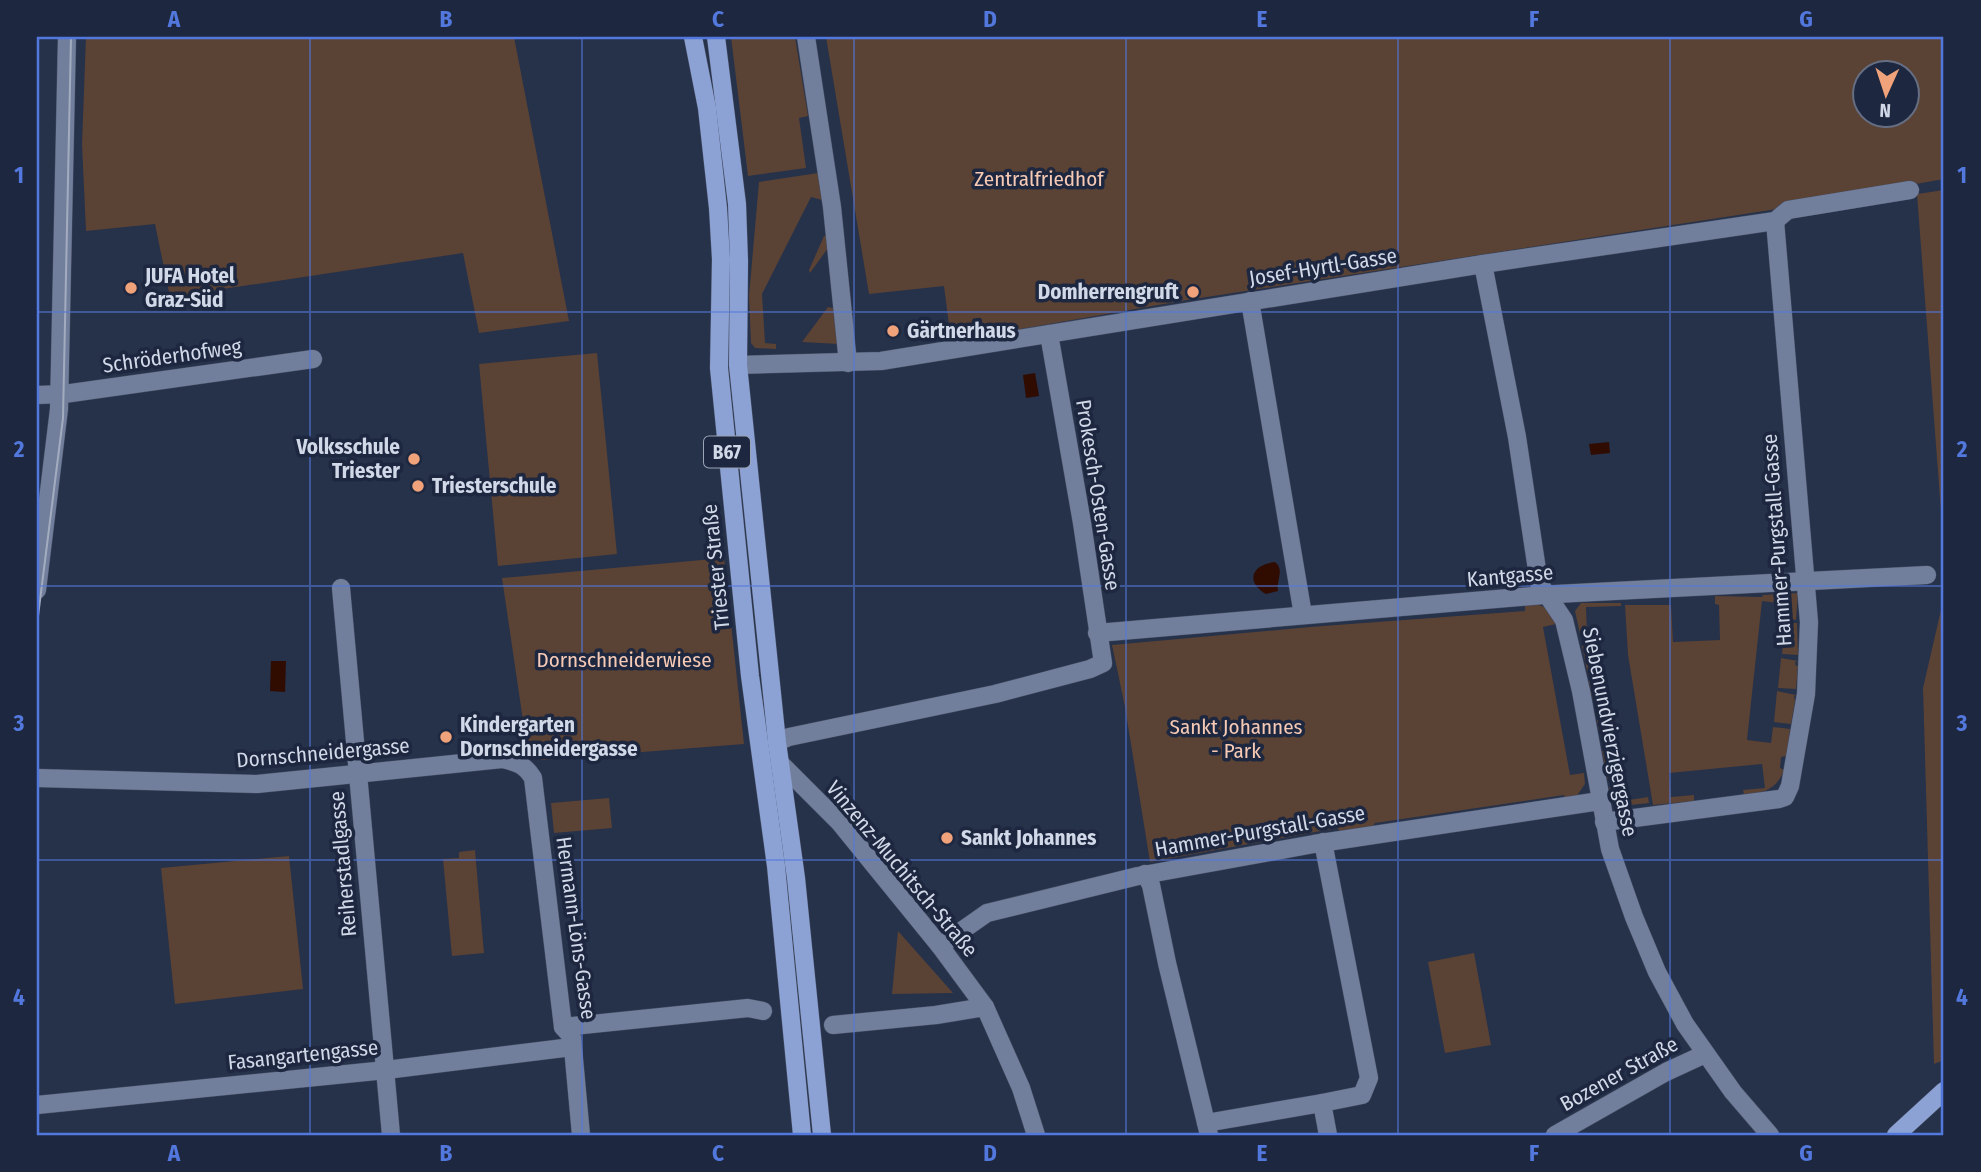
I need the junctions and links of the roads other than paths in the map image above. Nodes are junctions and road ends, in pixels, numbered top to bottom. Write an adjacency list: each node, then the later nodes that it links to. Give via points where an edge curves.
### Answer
1 (67, 37): 13 (street)
2 (693, 37): 45 (main road, Triester Straße / B67, via 707,108 718,208 719,368)
3 (716, 37): 12 (main road, Triester Straße / B67, via 737,204)
4 (806, 37): 11 (street, via 832,207)
5 (1910, 190): 6 (street, Josef-Hyrtl-Gasse, via 1788,210)
6 (1774, 221): 7 (street, Josef-Hyrtl-Gasse); 16 (street, Hammer-Purgstall-Gasse)
7 (1483, 264): 8 (street, Josef-Hyrtl-Gasse); 19 (street, Siebenundvierzigergasse, via 1539,583)
8 (1250, 301): 9 (street, Josef-Hyrtl-Gasse); 20 (street)
9 (1049, 334): 11 (street, Josef-Hyrtl-Gasse); 21 (street, Prokesch-Osten-Gasse)
10 (313, 359): 13 (street, Schröderhofweg)
11 (848, 363): 12 (street, Josef-Hyrtl-Gasse)
12 (738, 365): 22 (main road, Triester Straße / B67)
13 (60, 394): 14 (street, Schröderhofweg); 18 (street)
14 (37, 395)
15 (1927, 575): 16 (street, Kantgasse)
16 (1807, 582): 19 (street, Kantgasse); 28 (street, Hammer-Purgstall-Gasse, via 1806,694 1785,797)
17 (341, 589): 25 (street, Reiherstadlgasse)
18 (37, 590)
19 (1549, 597): 20 (street, Kantgasse); 27 (street, Siebenundvierzigergasse, via 1564,621)
20 (1303, 615): 21 (street, Kantgasse)
21 (1097, 633): 22 (street, Prokesch-Osten-Gasse, via 1103,663 1090,669)
22 (777, 741): 23 (main road, Triester Straße / B67)
23 (781, 764): 31 (street, Vinzenz-Muchitsch-Straße, via 840,823); 46 (main road, Triester Straße / B67)
24 (527, 769): 25 (street, Dornschneidergasse, via 502,759); 35 (street, Hermann-Löns-Gasse, via 533,779)
25 (357, 775): 26 (street, Dornschneidergasse, via 257,784); 38 (street, Reiherstadlgasse)
26 (37, 778)
27 (1600, 802): 28 (street, Siebenundvierzigergasse); 29 (street, Hammer-Purgstall-Gasse)
28 (1604, 822): 37 (street, Siebenundvierzigergasse, via 1657,972)
29 (1323, 842): 30 (street, Hammer-Purgstall-Gasse); 40 (street, via 1369,1078 1362,1095)
30 (1145, 874): 31 (street, Hammer-Purgstall-Gasse, via 987,913); 42 (street)
31 (940, 946): 32 (street, Vinzenz-Muchitsch-Straße)
32 (985, 1007): 34 (street); 47 (street, Vinzenz-Muchitsch-Straße)
33 (763, 1011): 35 (street, via 748,1008)
34 (833, 1025)
35 (563, 1027): 36 (street, Hermann-Löns-Gasse, via 572,1037)
36 (572, 1048): 38 (street, Fasangartengasse); 44 (street, Hermann-Löns-Gasse)
37 (1704, 1054): 49 (street, Bozener Straße); 50 (street, Siebenundvierzigergasse)
38 (386, 1070): 41 (street, Fasangartengasse); 43 (street, Reiherstadlgasse)
39 (1944, 1091): 51 (main road)
40 (1322, 1103): 42 (street); 48 (street)
41 (37, 1105)
42 (1207, 1129)
43 (391, 1135)
44 (582, 1135)
45 (802, 1135)
46 (822, 1135)
47 (1036, 1135)
48 (1328, 1135)
49 (1555, 1135)
50 (1770, 1135)
51 (1896, 1135)

